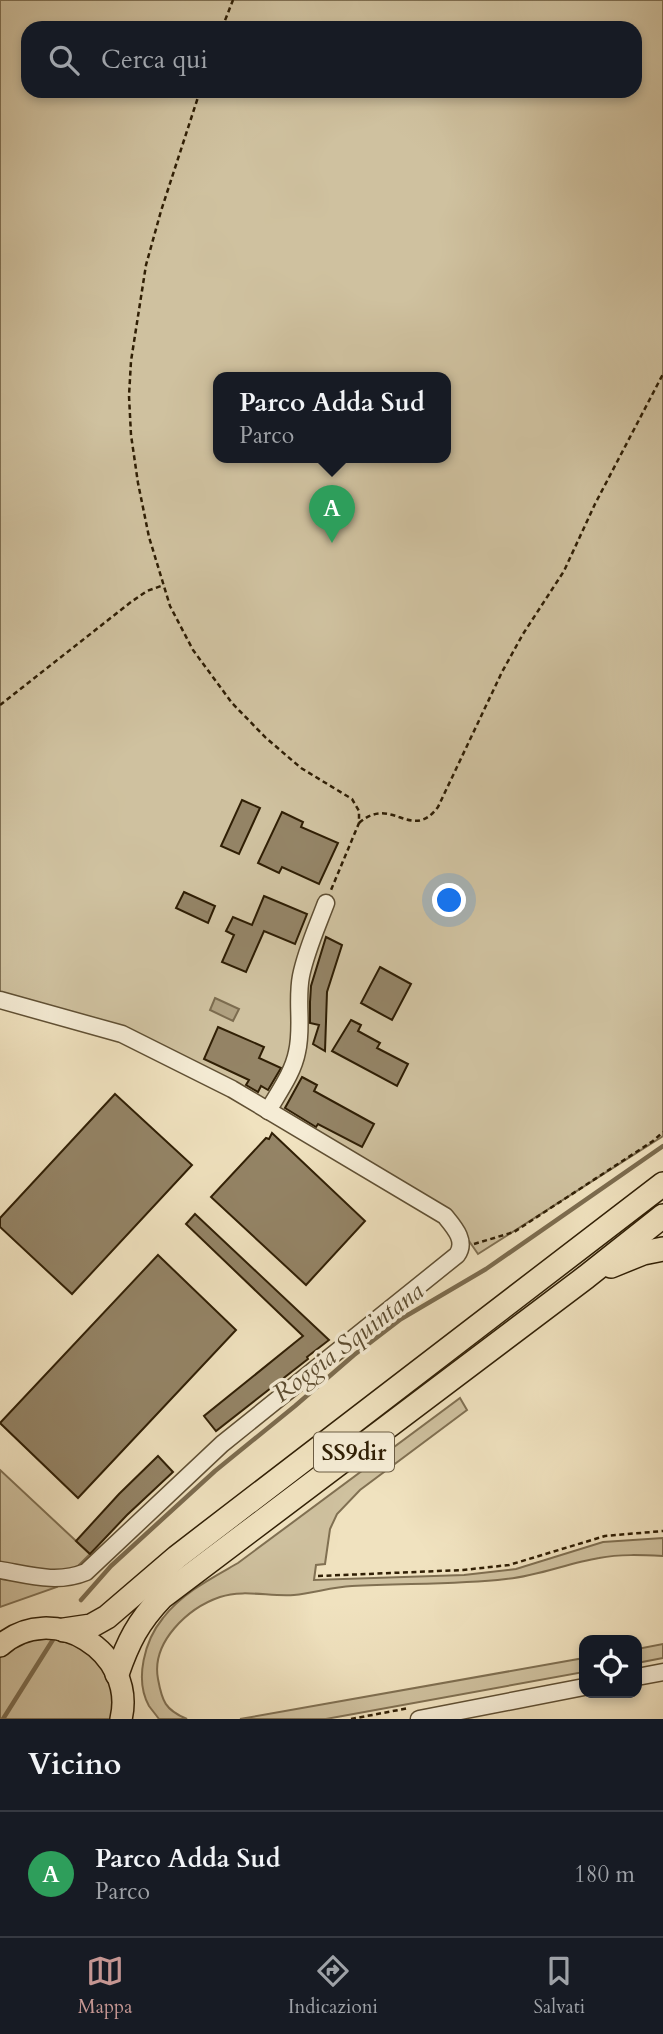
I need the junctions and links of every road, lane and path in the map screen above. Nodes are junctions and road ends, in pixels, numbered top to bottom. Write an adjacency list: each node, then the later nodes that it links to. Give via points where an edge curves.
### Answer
1 (233, 0): 2 (path)
2 (225, 21)
3 (198, 98): 5 (path, via 146,265 130,384 138,482)
4 (663, 374): 7 (path, via 564,571 502,672 438,807 421,821 376,812)
5 (164, 585): 6 (path, via 131,602); 7 (path, via 193,650 232,703 301,768 352,799)
6 (0, 705)
7 (359, 823): 8 (path)
8 (326, 903): 10 (street, via 299,987 297,1054)
9 (0, 1000): 10 (street, via 122,1034)
10 (268, 1111): 14 (street, via 445,1216 460,1238)
11 (663, 1132): 14 (path, via 514,1232)
12 (663, 1184): 20 (highway, SS9dir, via 177,1557 107,1617 91,1626)
13 (663, 1216): 16 (highway, SS9dir)
14 (461, 1248): 18 (street, via 222,1444 86,1572 61,1579)
15 (663, 1249): 16 (highway)
16 (586, 1277): 23 (highway, SS9dir, via 162,1597 132,1636)
17 (663, 1531): 19 (path, via 605,1536 509,1566)
18 (0, 1570)
19 (318, 1576)
20 (64, 1630): 21 (main road, via 20,1633); 23 (main road, via 104,1653)
21 (0, 1645)
22 (663, 1672): 24 (street)
23 (117, 1674): 26 (main road)
24 (642, 1676)
25 (579, 1688): 27 (street)
26 (126, 1714)
27 (419, 1719)

